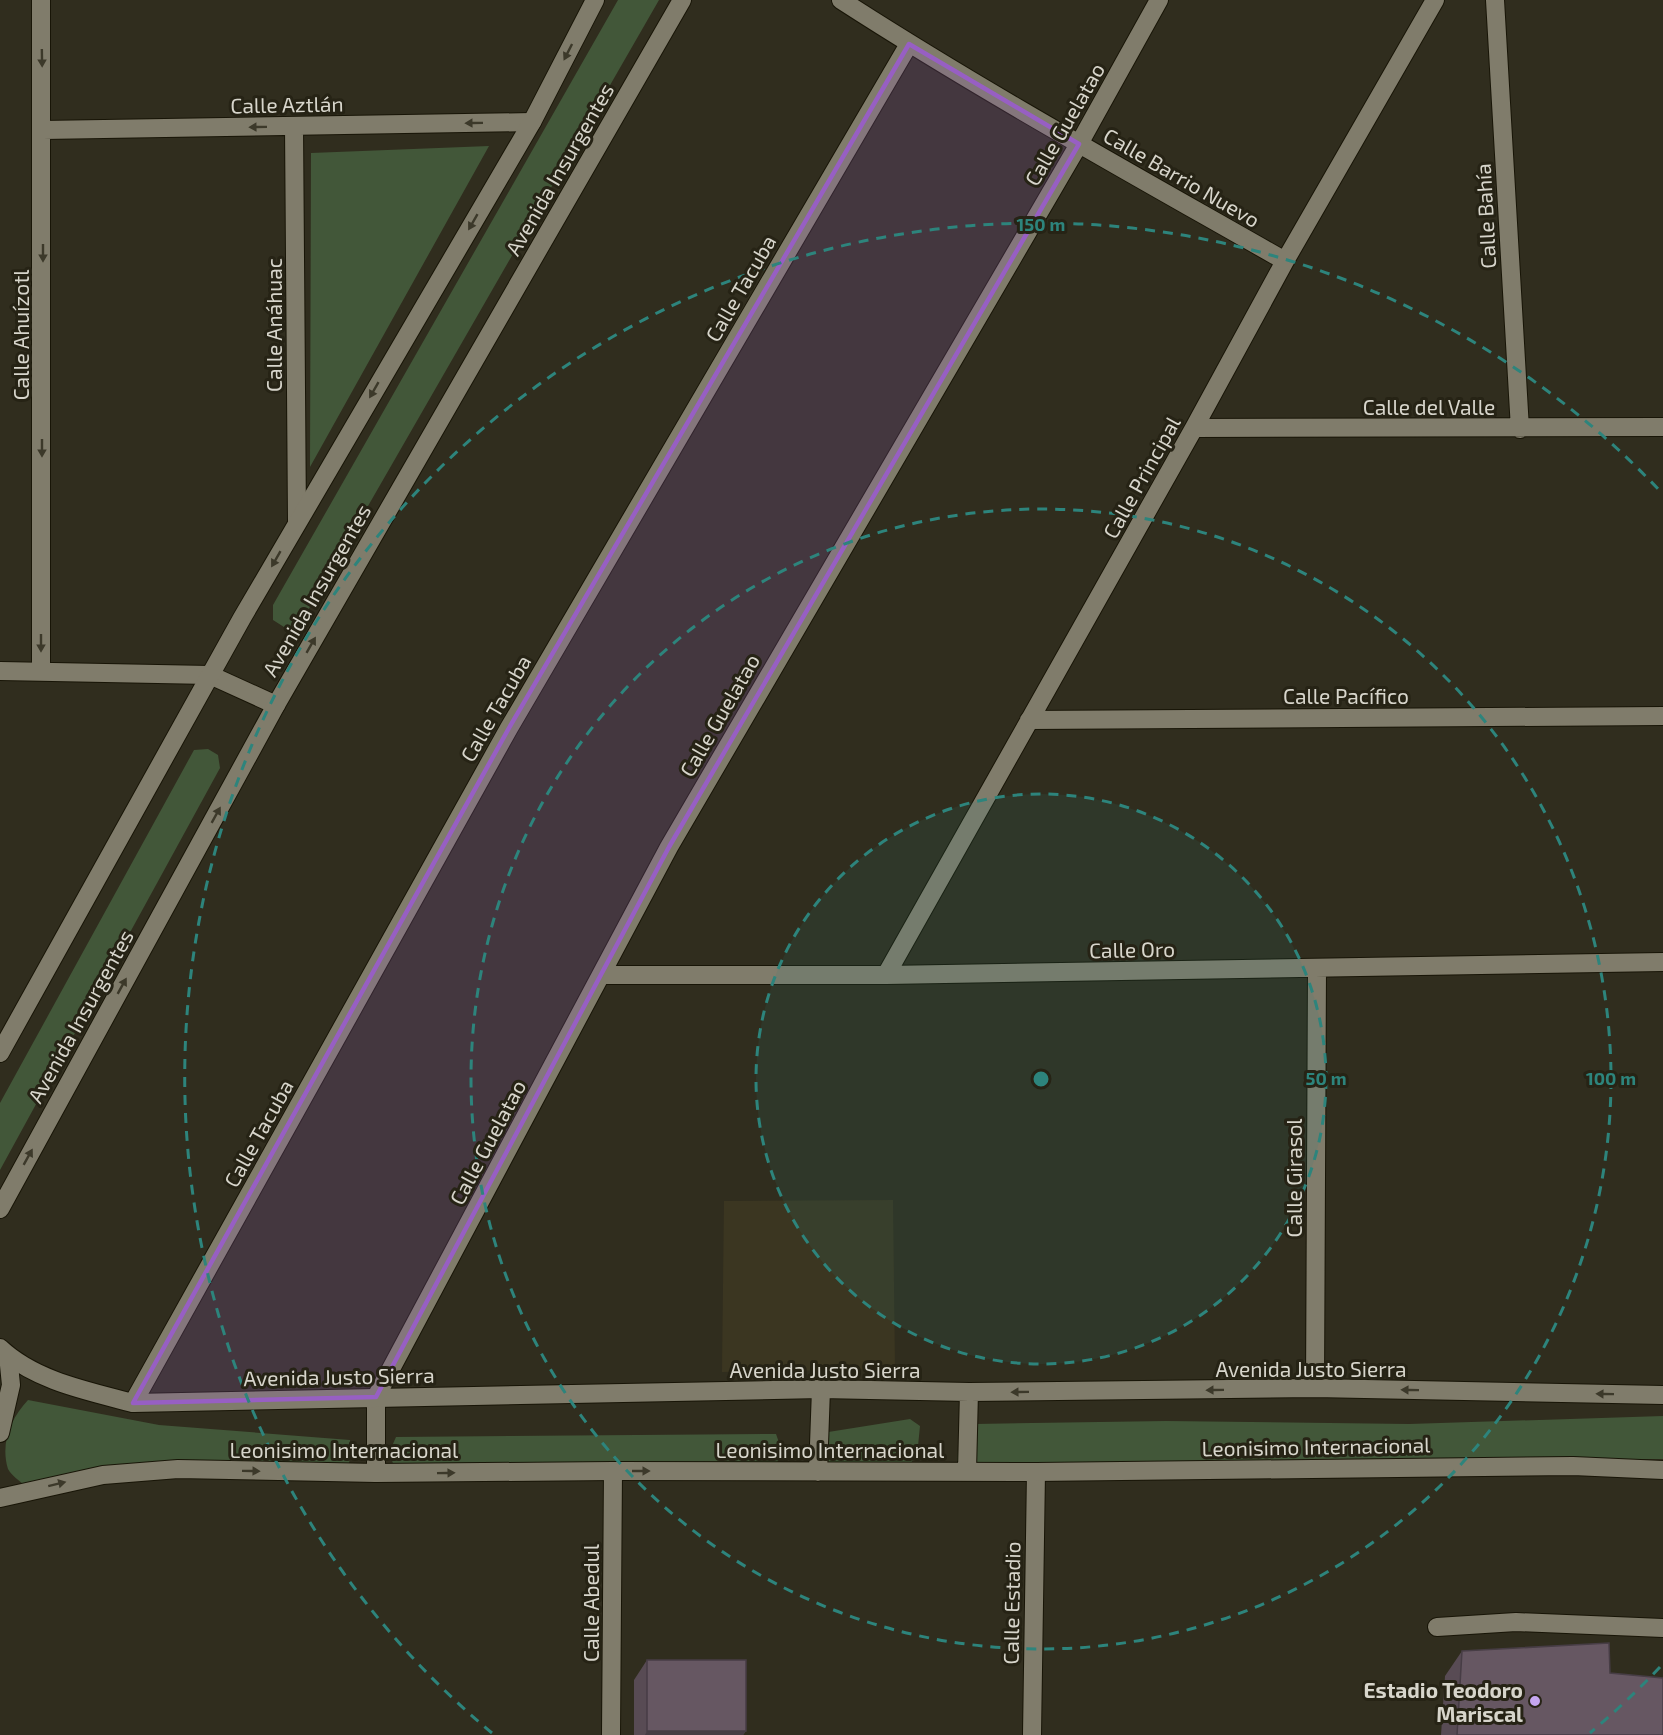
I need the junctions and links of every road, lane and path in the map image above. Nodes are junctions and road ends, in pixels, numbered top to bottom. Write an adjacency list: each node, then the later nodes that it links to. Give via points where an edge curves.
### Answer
1 (41, 0): 11 (street, Calle Ahuízotl, one-way to 11)
2 (595, 0): 9 (street, one-way to 9)
3 (682, 0): 21 (street, Avenida Insurgentes, one-way to 3)
4 (841, 0): 8 (street, Calle Barrio Nuevo)
5 (1160, 0): 12 (street, Calle Guelatao)
6 (1435, 0): 13 (street, Calle Principal)
7 (1495, 0): 16 (street, Calle Bahía)
8 (909, 44): 12 (street, Calle Barrio Nuevo); 36 (street, Calle Tacuba, via 509,728)
9 (532, 122): 10 (street, Calle Aztlán, one-way to 10); 17 (street, one-way to 17)
10 (294, 126): 11 (street, Calle Aztlán, one-way to 11); 17 (street, Calle Anáhuac)
11 (43, 130): 19 (street, Calle Ahuízotl, one-way to 19)
12 (1079, 144): 13 (street, Calle Barrio Nuevo); 26 (street, Calle Guelatao, via 669,847)
13 (1285, 261): 15 (street, Calle Principal)
14 (1663, 427): 16 (street, Calle del Valle)
15 (1194, 428): 16 (street, Calle del Valle); 23 (street, Calle Principal)
16 (1520, 429)
17 (297, 522): 20 (street, one-way to 20)
18 (0, 671): 19 (street)
19 (41, 671): 20 (street)
20 (210, 675): 21 (street); 28 (street)
21 (276, 705): 29 (street, Avenida Insurgentes, one-way to 21)
22 (1663, 716): 23 (street, Calle Pacífico)
23 (1029, 720): 27 (street, Calle Principal)
24 (1663, 962): 25 (street, Calle Oro)
25 (1317, 969): 27 (street, Calle Oro); 31 (street, Calle Girasol)
26 (602, 975): 27 (street, Calle Oro); 35 (street, Calle Guelatao)
27 (886, 975)
28 (0, 1053)
29 (0, 1209)
30 (4, 1351): 36 (street, Avenida Justo Sierra, via 60,1383); 37 (street, via 11,1385)
31 (1315, 1388): 33 (street, Avenida Justo Sierra, one-way to 33); 34 (street, Avenida Justo Sierra, one-way to 31)
32 (821, 1389): 33 (street, Avenida Justo Sierra); 35 (street, Avenida Justo Sierra); 41 (street)
33 (969, 1392): 40 (street)
34 (1663, 1395)
35 (376, 1397): 36 (street, Avenida Justo Sierra); 43 (street, Calle Guelatao)
36 (133, 1403)
37 (0, 1433)
38 (1663, 1470): 42 (street, Leonisimo Internacional, via 1572,1466)
39 (614, 1471): 41 (street, Leonisimo Internacional, one-way to 41); 43 (street, Leonisimo Internacional, one-way to 39); 47 (street, Calle Abedul)
40 (967, 1471): 41 (street, Leonisimo Internacional); 42 (street, Leonisimo Internacional)
41 (819, 1472)
42 (1035, 1472): 48 (street, Calle Estadio)
43 (376, 1473): 44 (street, Leonisimo Internacional, one-way to 43, via 75,1480 178,1469)
44 (0, 1498)
45 (1437, 1627): 46 (street, via 1516,1622)
46 (1663, 1628)
47 (611, 1735)
48 (1032, 1735)

